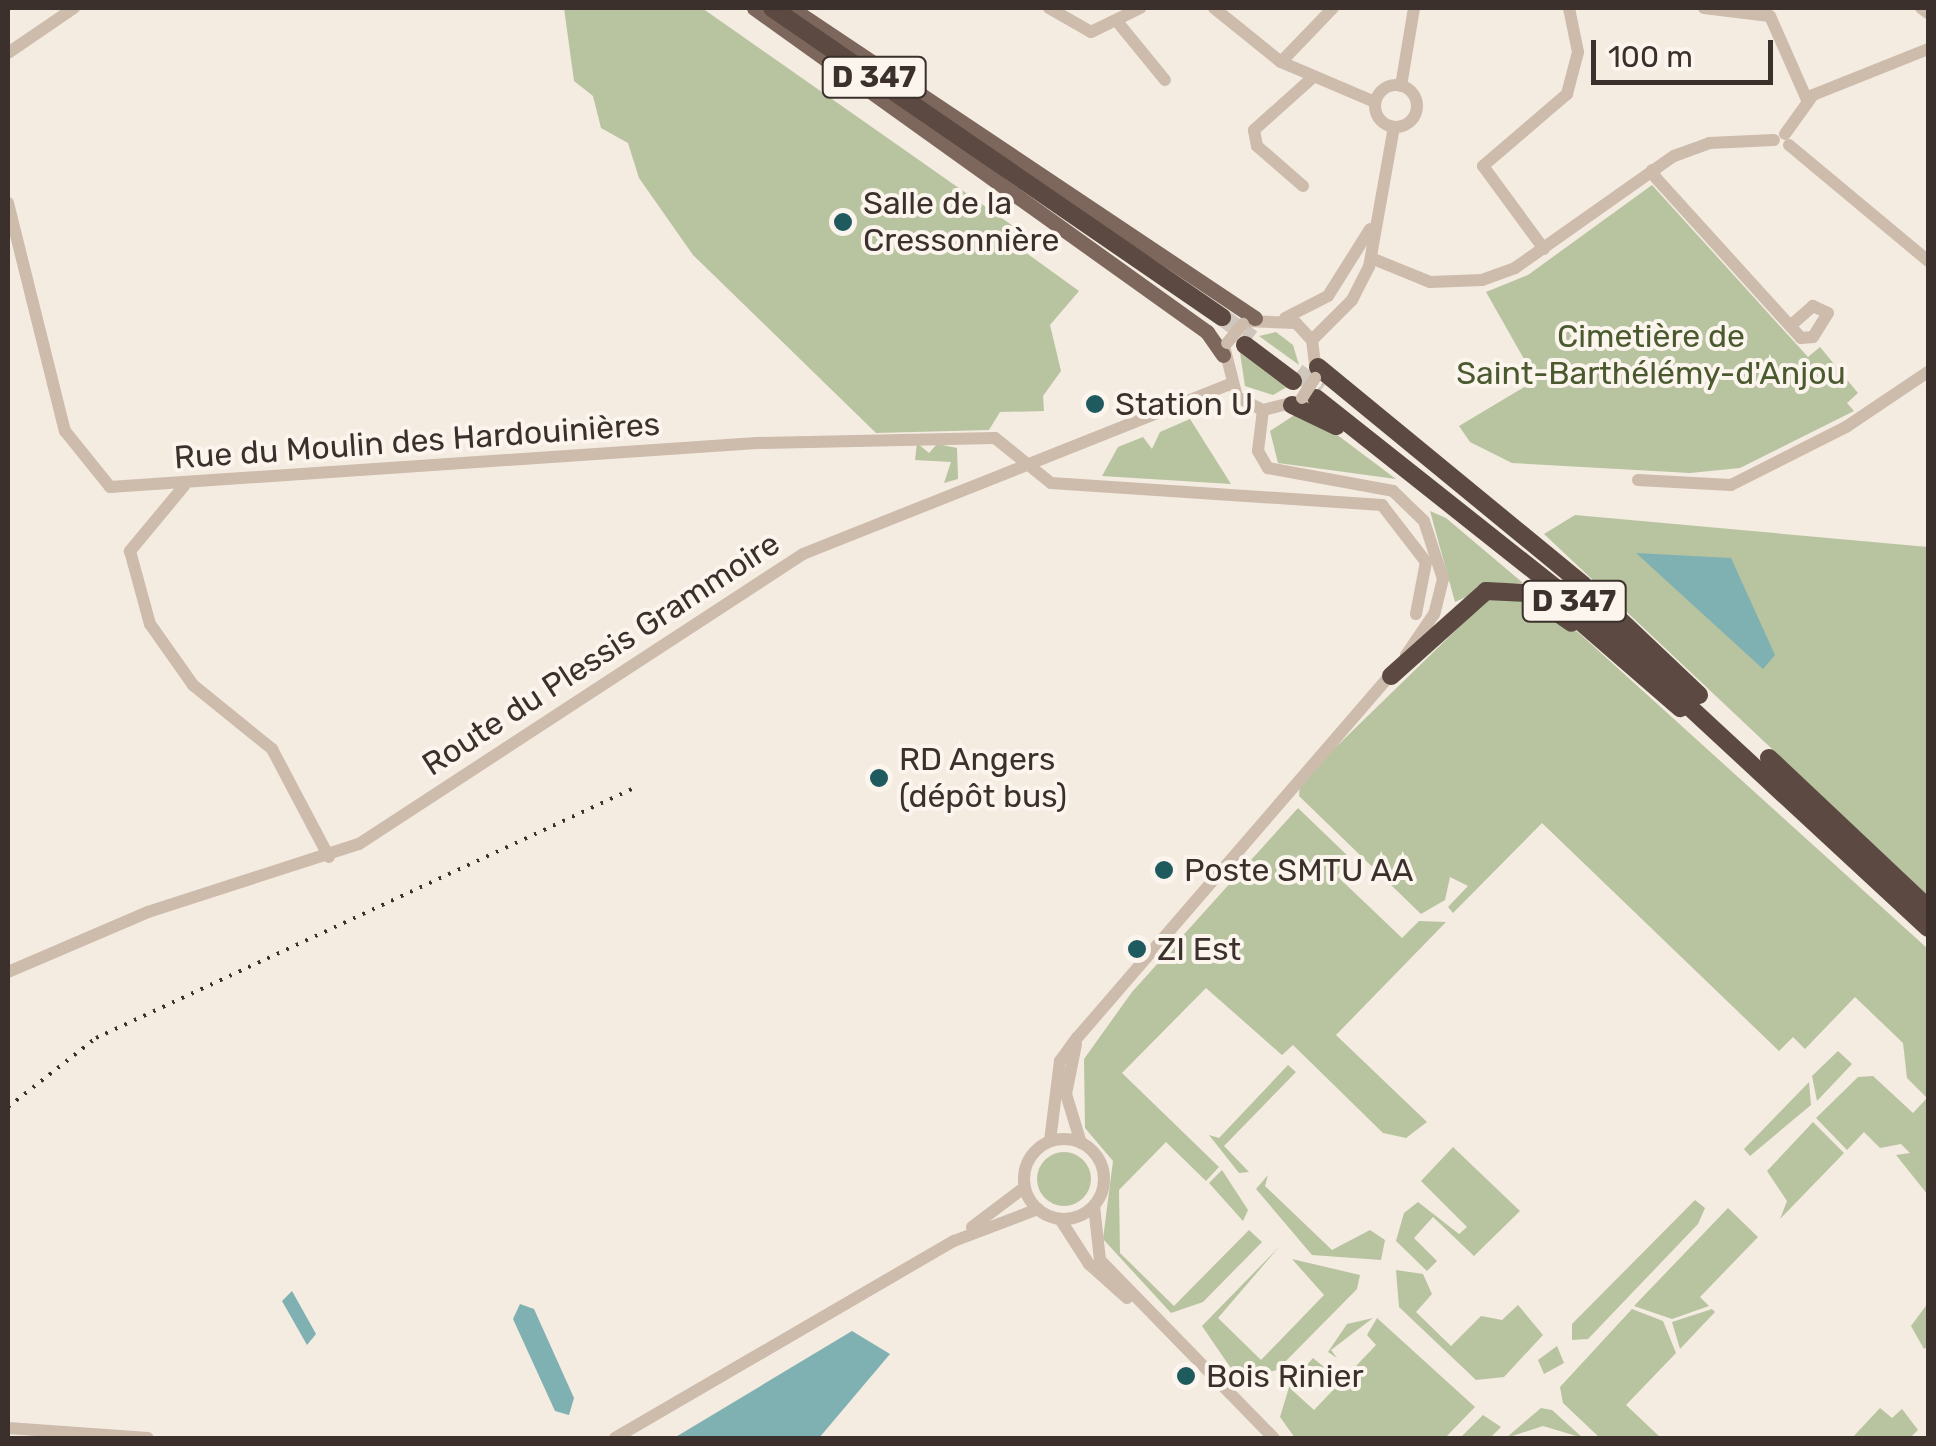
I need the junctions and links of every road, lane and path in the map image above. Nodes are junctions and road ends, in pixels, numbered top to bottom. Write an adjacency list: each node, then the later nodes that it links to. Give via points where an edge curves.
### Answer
1 (74, 8): 16 (street)
2 (754, 8): 13 (main road, D 347)
3 (791, 8): 35 (main road, via 1221,303)
4 (1049, 8): 14 (street, via 1092,32)
5 (1140, 8): 14 (street)
6 (1214, 8): 17 (street)
7 (1333, 8): 17 (street)
8 (1414, 8): 20 (street)
9 (1569, 8): 29 (street, via 1578,52 1567,94 1483,166)
10 (1704, 8): 21 (street, via 1770,16)
11 (1921, 8): 12 (street)
12 (1928, 13)
13 (774, 15): 33 (highway, D 347); 35 (main road, via 1207,332)
14 (1120, 24): 19 (street)
15 (1928, 48): 21 (street)
16 (8, 53)
17 (1281, 62): 18 (street)
18 (1311, 79): 22 (street); 26 (street, via 1254,130 1257,146)
19 (1165, 80)
20 (1402, 86): 22 (street); 23 (street, via 1417,107)
21 (1807, 100): 24 (street)
22 (1375, 102): 23 (street, via 1380,120)
23 (1394, 128): 28 (street)
24 (1783, 140): 25 (street, via 1709,143); 31 (street)
25 (1652, 170): 29 (street); 34 (street)
26 (1303, 186)
27 (8, 203): 43 (street, Rue du Moulin des Hardouinières, via 74,451 110,486)
28 (1381, 204): 30 (street); 32 (street, via 1343,280 1317,306)
29 (1544, 249): 30 (street, via 1500,275 1447,284)
30 (1370, 258): 36 (street, via 1359,291)
31 (1928, 261)
32 (1286, 318): 35 (street); 36 (street)
33 (1218, 320)
34 (1790, 326)
35 (1241, 337): 38 (street); 39 (highway, D 347)
36 (1312, 340): 39 (street)
37 (1928, 372): 42 (street, via 1846,427 1731,485)
38 (1228, 385): 40 (street); 41 (street, Route du Plessis Grammoire)
39 (1307, 386): 40 (street); 45 (highway, via 1374,454); 47 (highway, D 347, via 1589,614); 49 (highway, via 1595,596)
40 (1263, 410): 46 (street, via 1258,452 1268,468 1392,491 1434,539 1443,578 1434,614)
41 (1028, 462): 43 (street, Rue du Moulin des Hardouinières, via 995,438 757,444); 44 (street, Rue du Moulin des Hardouinières, via 1051,483 1382,505 1426,562); 48 (street, Route du Plessis Grammoire, via 769,573)
42 (1638, 480)
43 (184, 486): 48 (street, via 130,550 150,624 193,685 272,749)
44 (1416, 614)
45 (1620, 658): 46 (highway, via 1530,593 1499,587 1470,602); 47 (highway)
46 (1391, 676): 52 (street)
47 (1817, 820): 50 (highway, D 347)
48 (330, 857): 51 (street, Route du Plessis Grammoire, via 148,912)
49 (1928, 908)
50 (1928, 928)
51 (8, 972)
52 (1076, 1038): 53 (street, via 1060,1060); 54 (street, via 1066,1094)
53 (1050, 1142): 54 (street); 55 (street, via 1027,1164)
54 (1081, 1143): 56 (street, via 1104,1171)
55 (1025, 1187): 57 (street); 59 (street)
56 (1094, 1206): 58 (street); 60 (street, via 1096,1250)
57 (1038, 1209): 58 (street); 59 (street)
58 (1060, 1219): 60 (street, via 1089,1264)
59 (954, 1240): 63 (street)
60 (1134, 1302): 64 (street)
61 (8, 1428): 62 (street)
62 (148, 1438)
63 (616, 1438)
64 (1274, 1438)

